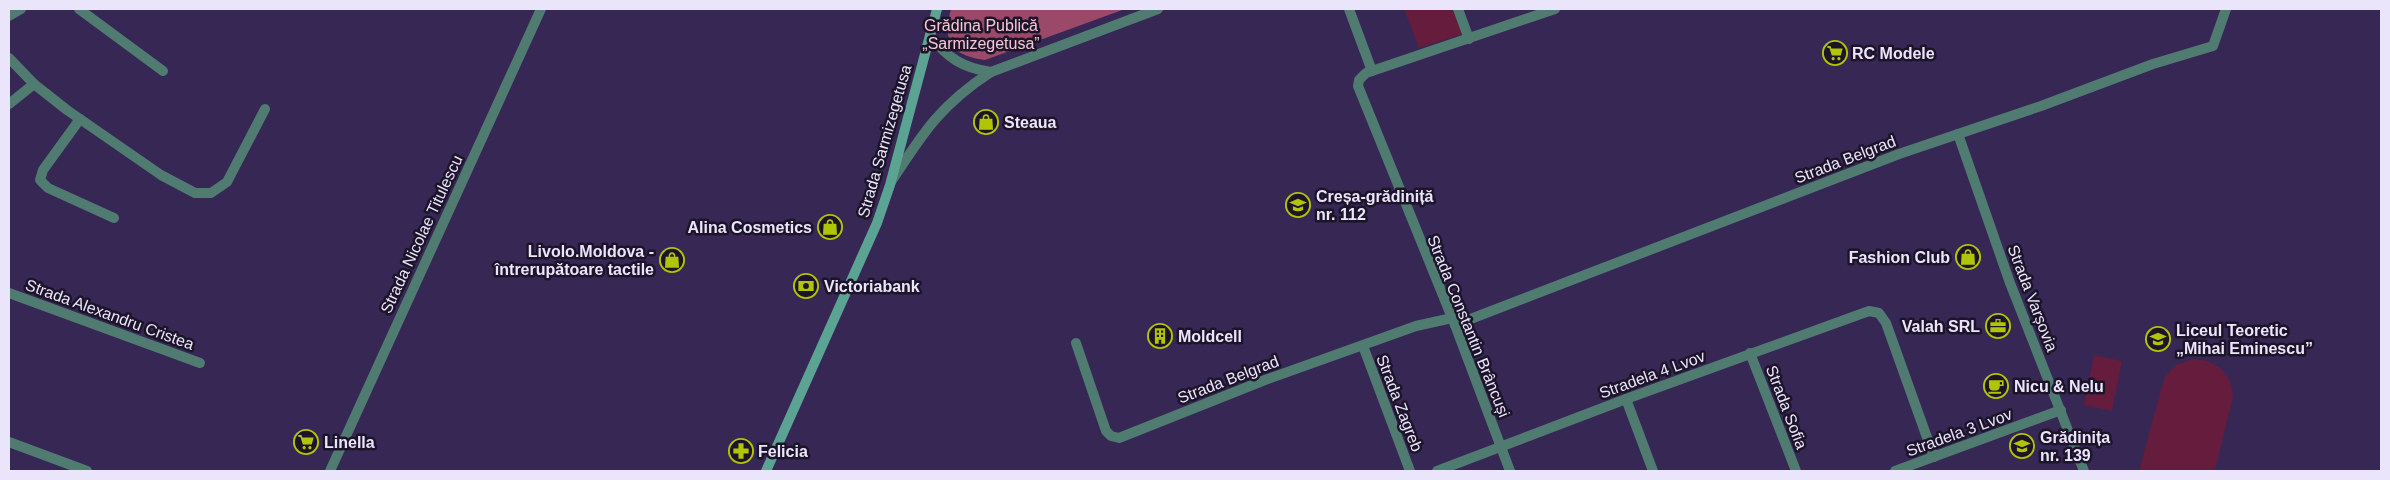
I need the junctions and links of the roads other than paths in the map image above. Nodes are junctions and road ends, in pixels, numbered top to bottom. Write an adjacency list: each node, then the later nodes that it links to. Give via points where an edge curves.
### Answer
1 (21, 9): 10 (street)
2 (78, 9): 14 (street)
3 (541, 9): 36 (street, Strada Nicolae Titulescu)
4 (937, 9): 11 (main road, Strada Sarmizegetusa)
5 (1158, 9): 16 (street)
6 (1349, 9): 15 (street)
7 (1458, 9): 12 (street)
8 (1555, 9): 12 (street)
9 (2226, 9): 21 (street, Strada Belgrad, via 2213,46 2153,64)
10 (9, 16)
11 (930, 35): 16 (street, via 956,62 973,70); 22 (main road, Strada Sarmizegetusa)
12 (1470, 39): 15 (street)
13 (9, 58): 17 (street)
14 (163, 71)
15 (1372, 71): 25 (street, Strada Constantin Brâncuși, via 1359,80 1359,92)
16 (992, 72): 22 (street, via 944,107)
17 (34, 84): 18 (street); 20 (street)
18 (9, 104)
19 (265, 108): 20 (street, via 227,182 218,190 204,194 161,175)
20 (80, 119): 23 (street, via 43,170 40,180 48,188)
21 (1958, 134): 25 (street, Strada Belgrad); 31 (street, Strada Varșovia, via 2010,283)
22 (890, 185): 37 (main road, Strada Sarmizegetusa, via 877,223)
23 (114, 218)
24 (9, 293): 29 (street, Strada Alexandru Cristea)
25 (1453, 322): 27 (street, Strada Belgrad, via 1416,326); 33 (street, Strada Constantin Brâncuși)
26 (1076, 343): 27 (street, Strada Belgrad, via 1106,431 1115,438)
27 (1363, 346): 38 (street, Strada Zagreb)
28 (1750, 353): 30 (street, Stradela 4 Lvov); 34 (street, Stradela 4 Lvov, via 1862,313 1880,313); 42 (street, Strada Sofia)
29 (200, 363)
30 (1626, 398): 33 (street, Stradela 4 Lvov); 41 (street)
31 (2061, 410): 34 (street, Stradela 3 Lvov); 44 (street, Strada Varșovia)
32 (9, 442): 35 (street)
33 (1502, 448): 39 (street, Stradela 4 Lvov); 40 (street, Strada Constantin Brâncuși)
34 (1934, 457): 43 (street, Stradela 3 Lvov)
35 (88, 471)
36 (330, 471)
37 (766, 471)
38 (1410, 471)
39 (1438, 471)
40 (1510, 471)
41 (1653, 471)
42 (1796, 471)
43 (1895, 471)
44 (2084, 471)

